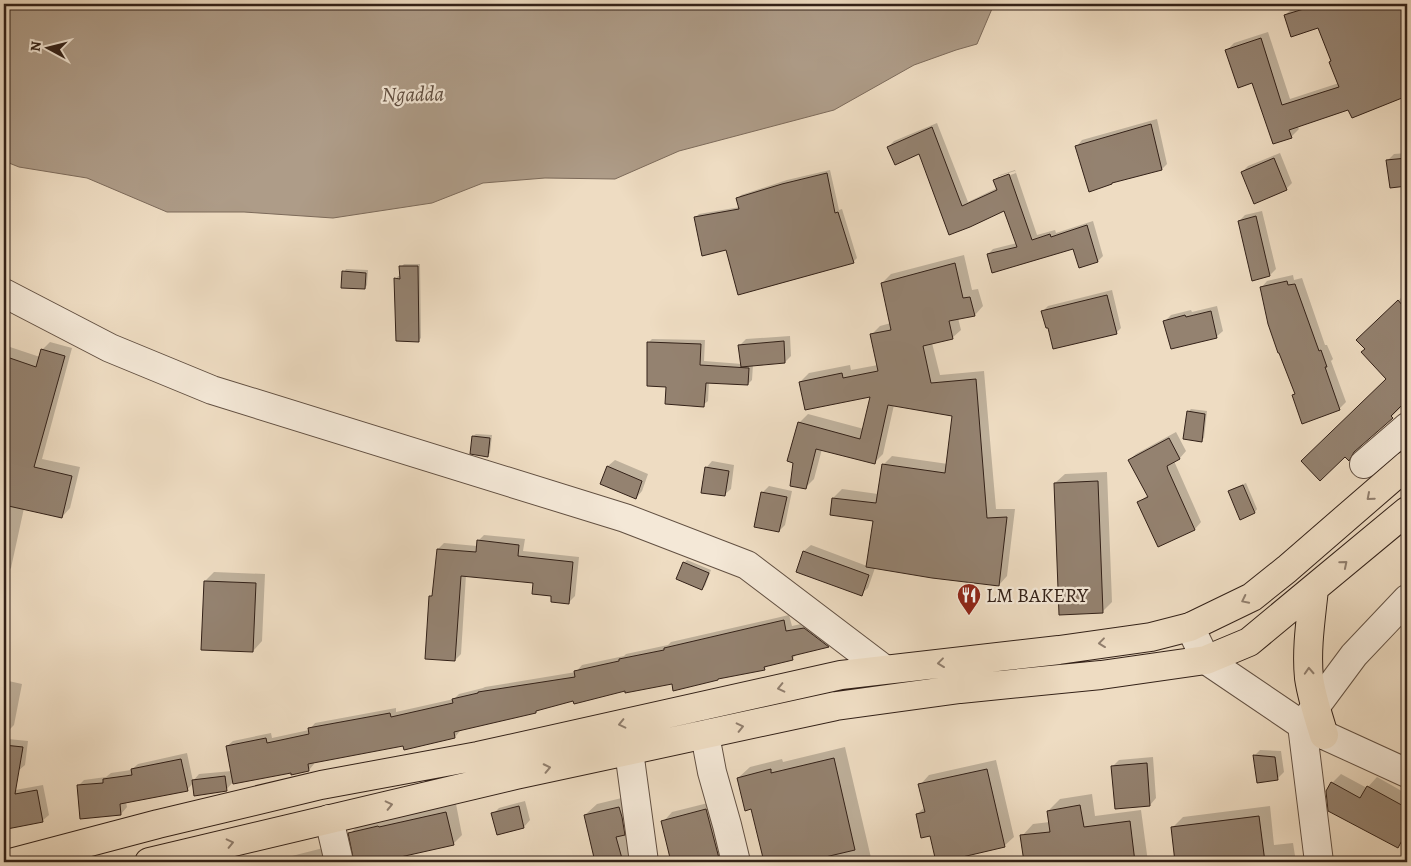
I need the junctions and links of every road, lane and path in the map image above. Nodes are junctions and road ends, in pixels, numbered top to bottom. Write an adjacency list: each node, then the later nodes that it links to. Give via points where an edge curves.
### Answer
1 (4, 293): 10 (street, via 110,348 212,390 625,518 747,565)
2 (1407, 427): 3 (street)
3 (1364, 464)
4 (1407, 465): 8 (main road, one-way to 8, via 1252,597)
5 (1407, 511): 6 (main road, one-way to 5)
6 (1314, 589): 9 (main road, via 1249,642); 11 (main road, one-way to 6, via 1308,649)
7 (1407, 599): 11 (street, via 1354,655)
8 (1190, 627): 9 (street); 10 (main road, one-way to 10, via 1151,637 1058,650)
9 (1206, 660): 11 (street); 12 (main road, one-way to 9, via 836,706)
10 (884, 669): 16 (main road, one-way to 16, via 841,675 478,756 320,785)
11 (1314, 722): 14 (street); 21 (street)
12 (705, 735): 13 (main road); 20 (street)
13 (629, 751): 15 (main road, one-way to 13); 19 (street)
14 (1407, 773)
15 (329, 819): 17 (main road, one-way to 15); 18 (street)
16 (14, 862)
17 (149, 862)
18 (339, 862)
19 (644, 862)
20 (736, 862)
21 (1319, 862)

